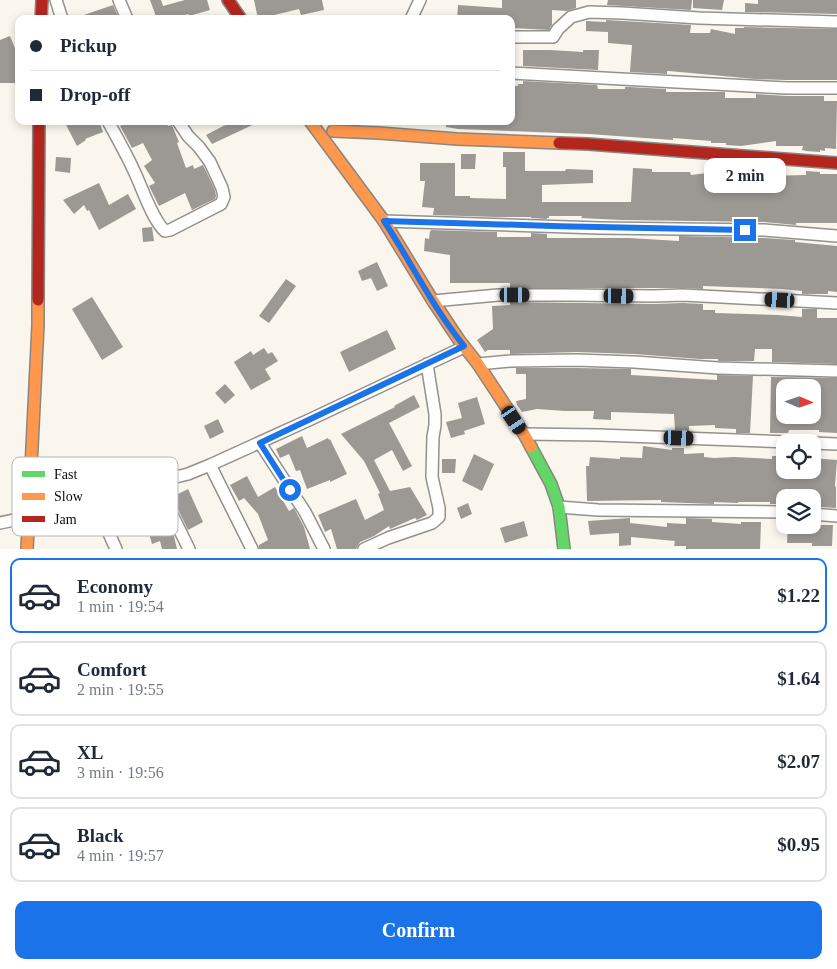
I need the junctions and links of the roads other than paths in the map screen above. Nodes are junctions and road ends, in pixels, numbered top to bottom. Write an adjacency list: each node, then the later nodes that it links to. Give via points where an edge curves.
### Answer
1 (42, 0): 6 (street)
2 (56, 0): 7 (street)
3 (119, 0): 8 (street)
4 (228, 0): 9 (street)
5 (420, 0): 10 (street)
6 (41, 15)
7 (61, 15)
8 (126, 15)
9 (238, 15)
10 (412, 15)
11 (837, 22): 12 (street, via 589,12 571,17 553,37)
12 (515, 37)
13 (515, 73): 14 (street)
14 (837, 88)
15 (39, 125): 35 (street, via 38,326)
16 (110, 125): 17 (street, via 154,216 165,231 221,204 224,197 210,162)
17 (181, 125)
18 (313, 125): 20 (street)
19 (335, 126): 20 (street); 21 (street, via 457,139 588,144)
20 (325, 142): 22 (street)
21 (837, 163)
22 (384, 221): 23 (street, via 764,230); 24 (street)
23 (837, 236)
24 (433, 301): 25 (street, via 498,295 568,294 683,295); 26 (street)
25 (837, 303)
26 (464, 346): 27 (street); 28 (street)
27 (427, 364): 32 (street); 50 (street, via 436,425 432,477 438,516 432,523)
28 (478, 364): 29 (street, via 576,360); 30 (street)
29 (837, 371)
30 (524, 434): 31 (street); 38 (street, via 551,484)
31 (776, 441)
32 (260, 443): 36 (street); 49 (street, via 305,512)
33 (821, 443): 34 (street)
34 (837, 444)
35 (31, 457)
36 (210, 465): 37 (street); 48 (street)
37 (178, 476)
38 (558, 507): 39 (street); 51 (street)
39 (776, 512)
40 (821, 515): 41 (street)
41 (837, 516)
42 (178, 527): 47 (street)
43 (27, 536): 45 (street)
44 (110, 536): 46 (street)
45 (27, 549)
46 (116, 549)
47 (189, 549)
48 (252, 549)
49 (324, 549)
50 (364, 549)
51 (564, 549)

